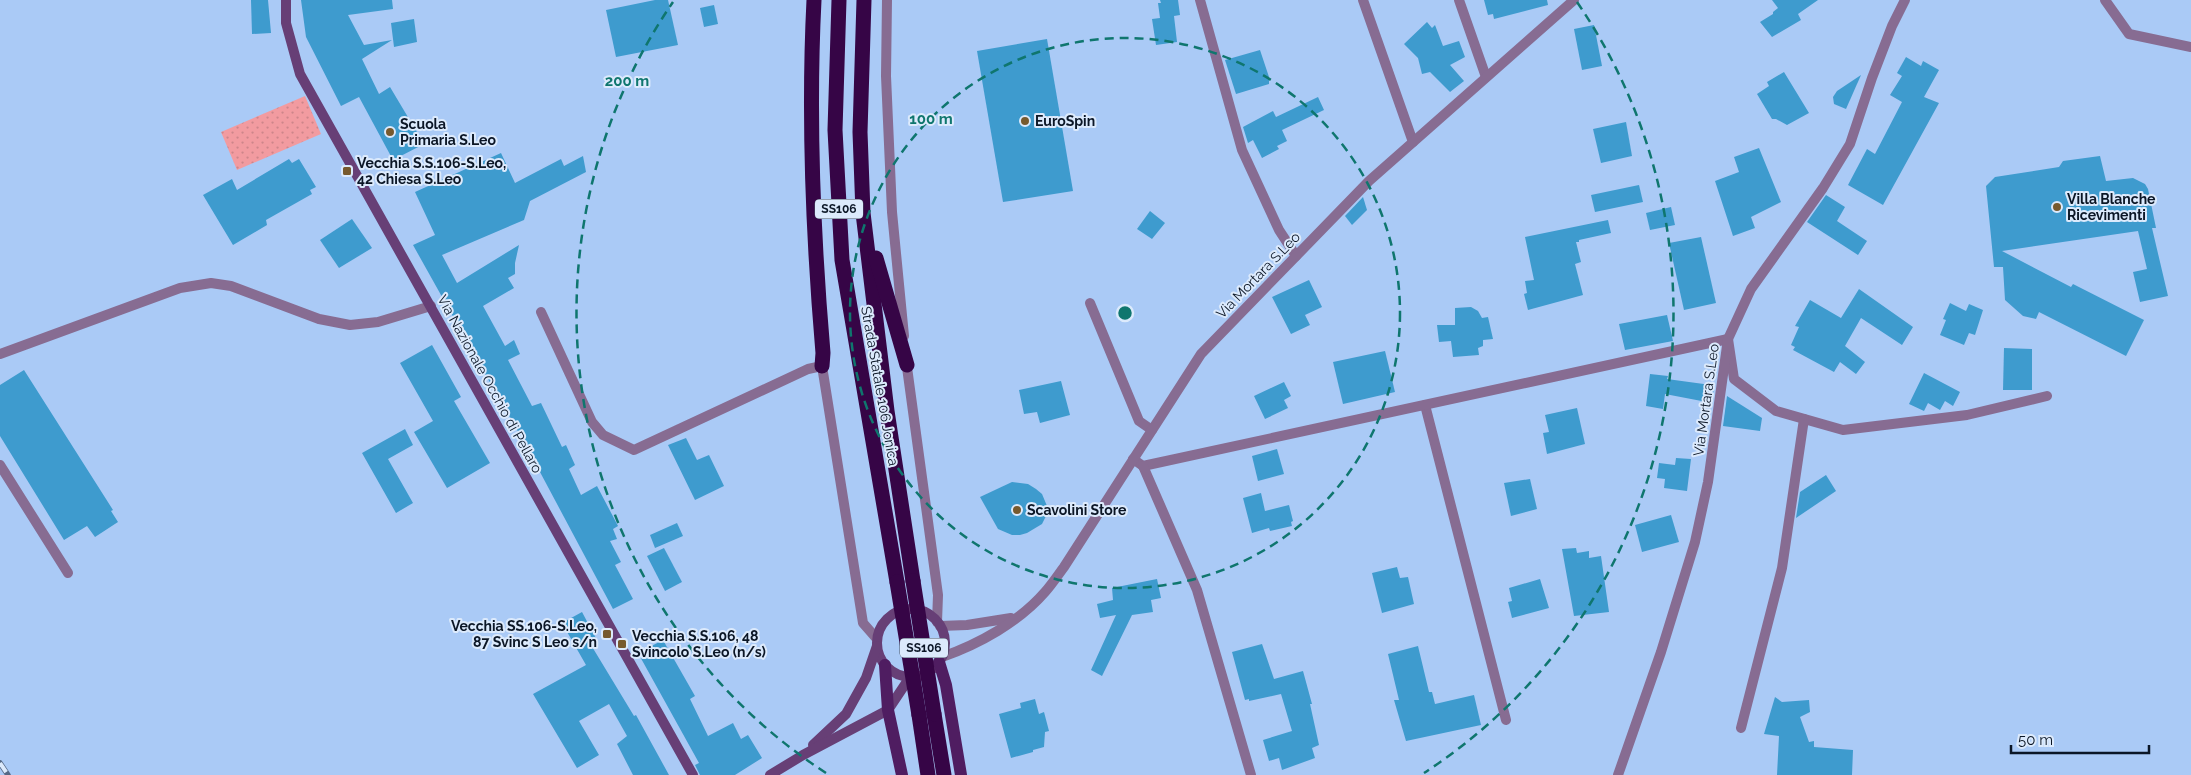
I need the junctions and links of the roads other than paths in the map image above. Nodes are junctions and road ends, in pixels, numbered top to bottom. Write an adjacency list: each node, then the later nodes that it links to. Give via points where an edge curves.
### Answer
1 (286, 0): 18 (street, Via Nazionale Occhio di Pellaro, via 286,24 300,74)
2 (814, 0): 23 (highway, via 812,166)
3 (838, 0): 45 (highway, Strada Statale 106 Jonica / SS106, bridge, via 835,130 842,260)
4 (864, 0): 15 (highway, Strada Statale 106 Jonica / SS106, via 860,132)
5 (887, 0): 22 (street, via 886,76 892,212)
6 (1200, 0): 16 (street, via 1242,150 1279,230)
7 (1363, 0): 14 (street)
8 (1459, 0): 13 (street)
9 (1574, 0): 13 (street, Via Mortara S.Leo)
10 (1905, 0): 20 (street, Via Mortara S.Leo, via 1879,61 1850,144 1823,188 1751,289)
11 (2105, 0): 12 (street, via 2129,34)
12 (2191, 47)
13 (1486, 78): 14 (street, Via Mortara S.Leo)
14 (1412, 142): 16 (street, Via Mortara S.Leo, via 1369,180)
15 (863, 212): 22 (highway); 46 (highway, Strada Statale 106 Jonica / SS106, bridge, via 887,411)
16 (1296, 256): 27 (street, Via Mortara S.Leo, via 1200,354)
17 (1090, 302): 27 (street, via 1139,421)
18 (431, 306): 21 (street, via 378,322 350,325 319,319 231,286 211,283 180,288); 42 (street, Via Nazionale Occhio di Pellaro)
19 (540, 312): 23 (street, via 592,422 602,434 634,450 808,369)
20 (1728, 339): 25 (street); 26 (street, via 1734,379 1776,411); 49 (street, Via Mortara S.Leo, via 1708,482 1695,542)
21 (0, 354)
22 (907, 365): 33 (street, via 938,595)
23 (822, 366): 34 (street, via 863,623)
24 (2048, 396): 26 (street, via 1967,415 1843,430)
25 (1425, 405): 30 (street); 39 (street)
26 (1804, 419): 40 (street, via 1782,568)
27 (1152, 430): 28 (street, Via Mortara S.Leo)
28 (1133, 459): 30 (street); 32 (street, Via Mortara S.Leo, via 1064,567 1045,592)
29 (0, 466): 31 (street)
30 (1143, 466): 48 (street, via 1197,590)
31 (68, 573)
32 (1017, 617): 33 (street, via 967,625); 35 (street, Via Mortara S.Leo, via 968,648)
33 (939, 624): 34 (street, via 918,610 901,611 888,619 879,632); 35 (street, via 945,641)
34 (877, 642): 36 (street); 41 (street, via 866,678 846,714)
35 (940, 659): 37 (street, via 924,674); 47 (main road)
36 (885, 665): 37 (street); 38 (main road)
37 (910, 677): 38 (street)
38 (888, 710): 41 (street); 44 (main road)
39 (1506, 720)
40 (1741, 728)
41 (803, 755): 43 (street)
42 (693, 775)
43 (770, 775)
44 (902, 775)
45 (928, 775)
46 (944, 775)
47 (961, 775)
48 (1251, 775)
49 (1618, 775)

